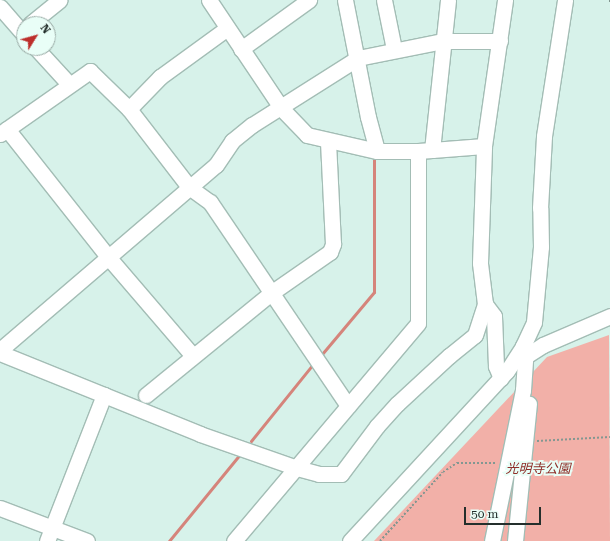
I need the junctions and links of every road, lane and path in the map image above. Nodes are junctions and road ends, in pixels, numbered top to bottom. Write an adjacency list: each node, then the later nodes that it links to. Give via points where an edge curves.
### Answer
1 (60, 0): 10 (street)
2 (209, 0): 12 (street)
3 (309, 0): 15 (street)
4 (345, 0): 18 (street)
5 (384, 0): 16 (street)
6 (448, 0): 13 (street)
7 (505, 0): 14 (street)
8 (565, 0): 33 (street, via 544,136 540,208 541,247 534,322)
9 (0, 7): 11 (street)
10 (40, 16)
11 (16, 22)
12 (226, 29): 15 (street); 20 (street, via 160,77)
13 (443, 41): 14 (street); 16 (street); 26 (street)
14 (500, 41): 24 (street)
15 (241, 49): 21 (street)
16 (394, 49): 18 (street)
17 (43, 56): 19 (street)
18 (358, 58): 21 (street); 25 (street, via 368,117)
19 (69, 84): 20 (street, via 90,71); 22 (street)
20 (129, 109): 27 (street)
21 (282, 109): 23 (street, via 307,135); 27 (street, via 252,125 232,141 216,165)
22 (4, 131): 28 (street)
23 (328, 141): 25 (street); 29 (street, via 333,244 330,252)
24 (484, 146): 26 (street); 30 (street, via 480,263)
25 (378, 151): 26 (street)
26 (425, 151): 39 (street, via 418,323)
27 (190, 188): 28 (street); 29 (street, via 210,202)
28 (109, 258): 32 (street); 35 (street)
29 (271, 293): 35 (street); 39 (street)
30 (485, 304): 36 (street, via 494,316 496,366); 43 (street, via 475,335 397,404 341,474 320,474)
31 (610, 316): 33 (street)
32 (0, 350)
33 (528, 351): 36 (street); 42 (street, via 523,390); 51 (street)
34 (0, 353): 37 (street)
35 (193, 356): 38 (street)
36 (502, 378): 48 (street)
37 (104, 395): 43 (street); 45 (street)
38 (146, 395)
39 (348, 406): 43 (street)
40 (610, 437): 41 (path)
41 (532, 441)
42 (507, 464): 49 (path, via 457,463 443,472); 50 (street)
43 (297, 468): 47 (street)
44 (0, 508): 45 (street)
45 (50, 534): 46 (street)
46 (87, 541)
47 (234, 541)
48 (350, 541)
49 (380, 541)
50 (492, 541)
51 (514, 541)

